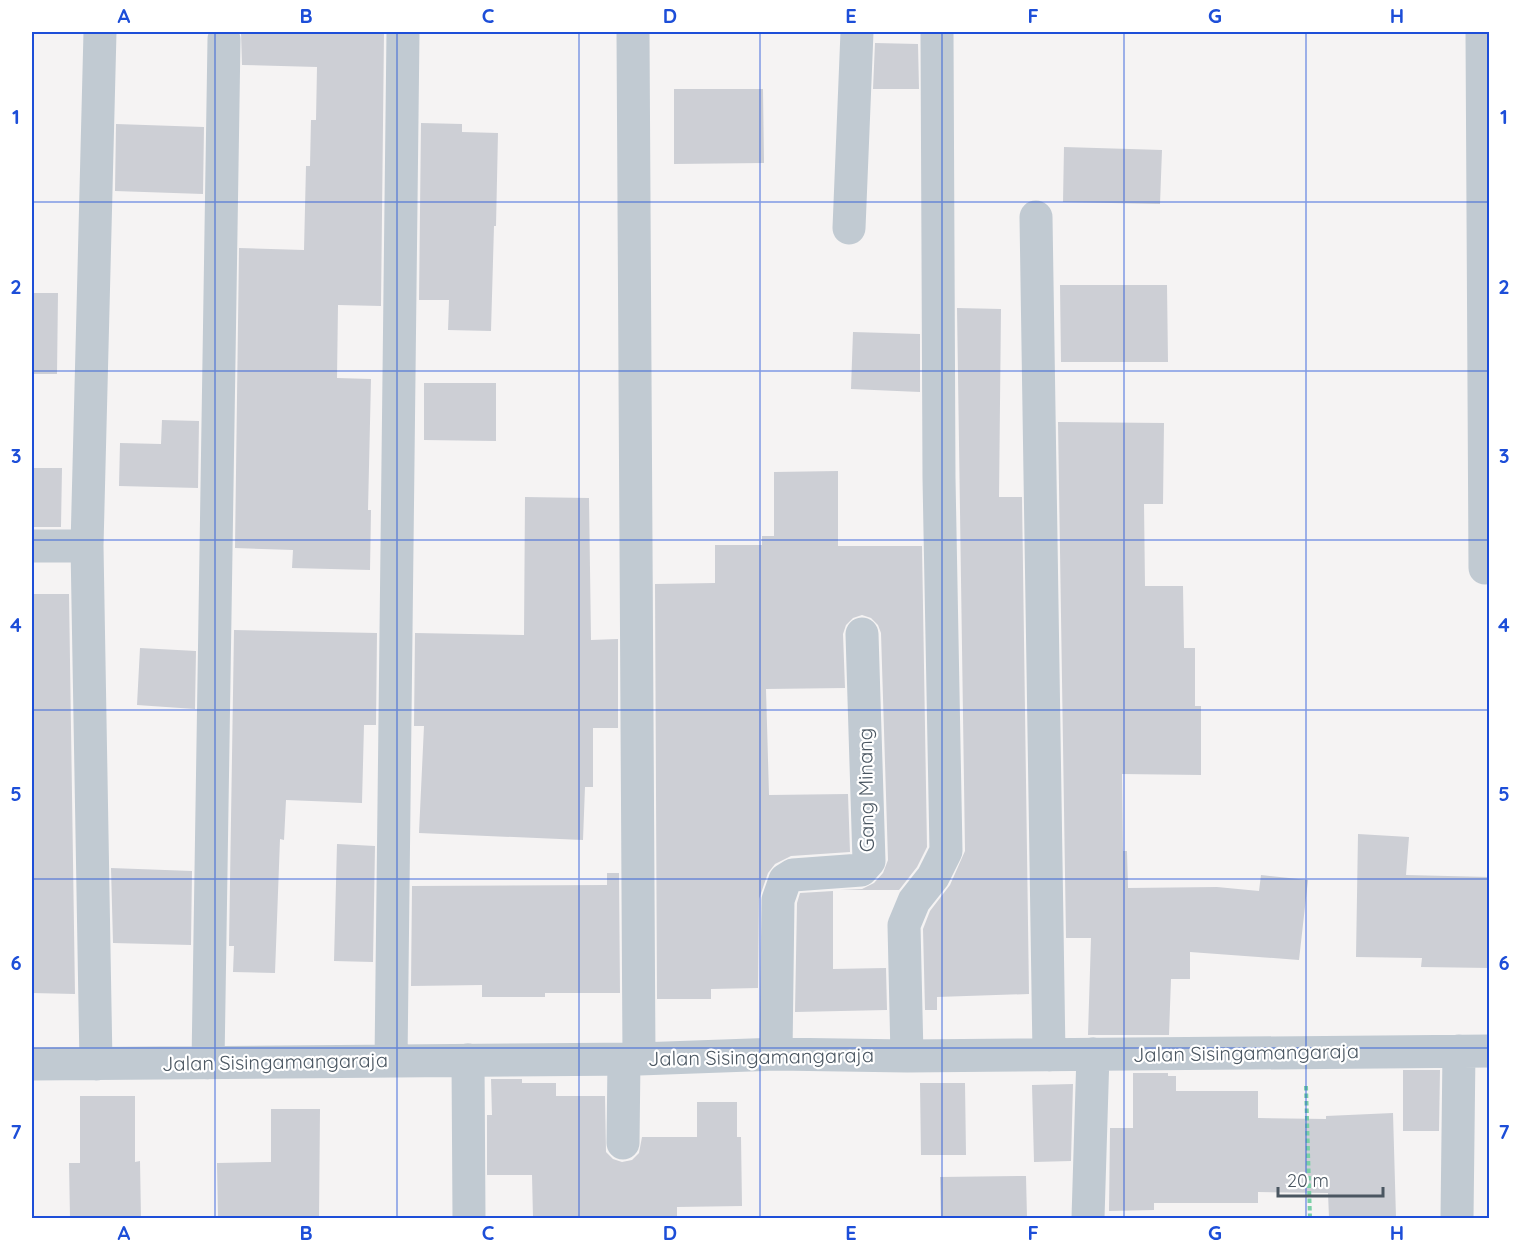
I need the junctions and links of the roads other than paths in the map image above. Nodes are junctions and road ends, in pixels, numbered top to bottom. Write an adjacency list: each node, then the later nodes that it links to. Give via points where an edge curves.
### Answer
1 (99, 32): 12 (street)
2 (403, 32): 22 (street)
3 (633, 32): 20 (street)
4 (857, 32): 9 (street)
5 (937, 32): 19 (street, via 946,851 933,878 914,901 904,925)
6 (1482, 32): 10 (street)
7 (224, 39): 23 (street)
8 (1036, 217): 18 (street)
9 (849, 228)
10 (1487, 403): 13 (street)
11 (32, 546): 12 (street)
12 (87, 546): 25 (street)
13 (1485, 568)
14 (862, 634): 16 (street, Gang Minang, via 869,861 861,870 794,874 785,880 778,900)
15 (1474, 1051): 17 (street, Jalan Sisingamangaraja); 29 (street)
16 (776, 1054): 19 (street, Jalan Sisingamangaraja); 20 (street, Jalan Sisingamangaraja)
17 (1093, 1054): 18 (street, Jalan Sisingamangaraja); 28 (street)
18 (1049, 1055): 19 (street, Jalan Sisingamangaraja)
19 (907, 1056)
20 (632, 1059): 21 (street, Jalan Sisingamangaraja); 26 (street)
21 (468, 1060): 22 (street, Jalan Sisingamangaraja); 27 (street)
22 (392, 1061): 23 (street, Jalan Sisingamangaraja)
23 (208, 1063): 25 (street, Jalan Sisingamangaraja)
24 (32, 1064): 25 (street, Jalan Sisingamangaraja)
25 (96, 1064)
26 (623, 1143)
27 (470, 1218)
28 (1088, 1218)
29 (1457, 1218)

